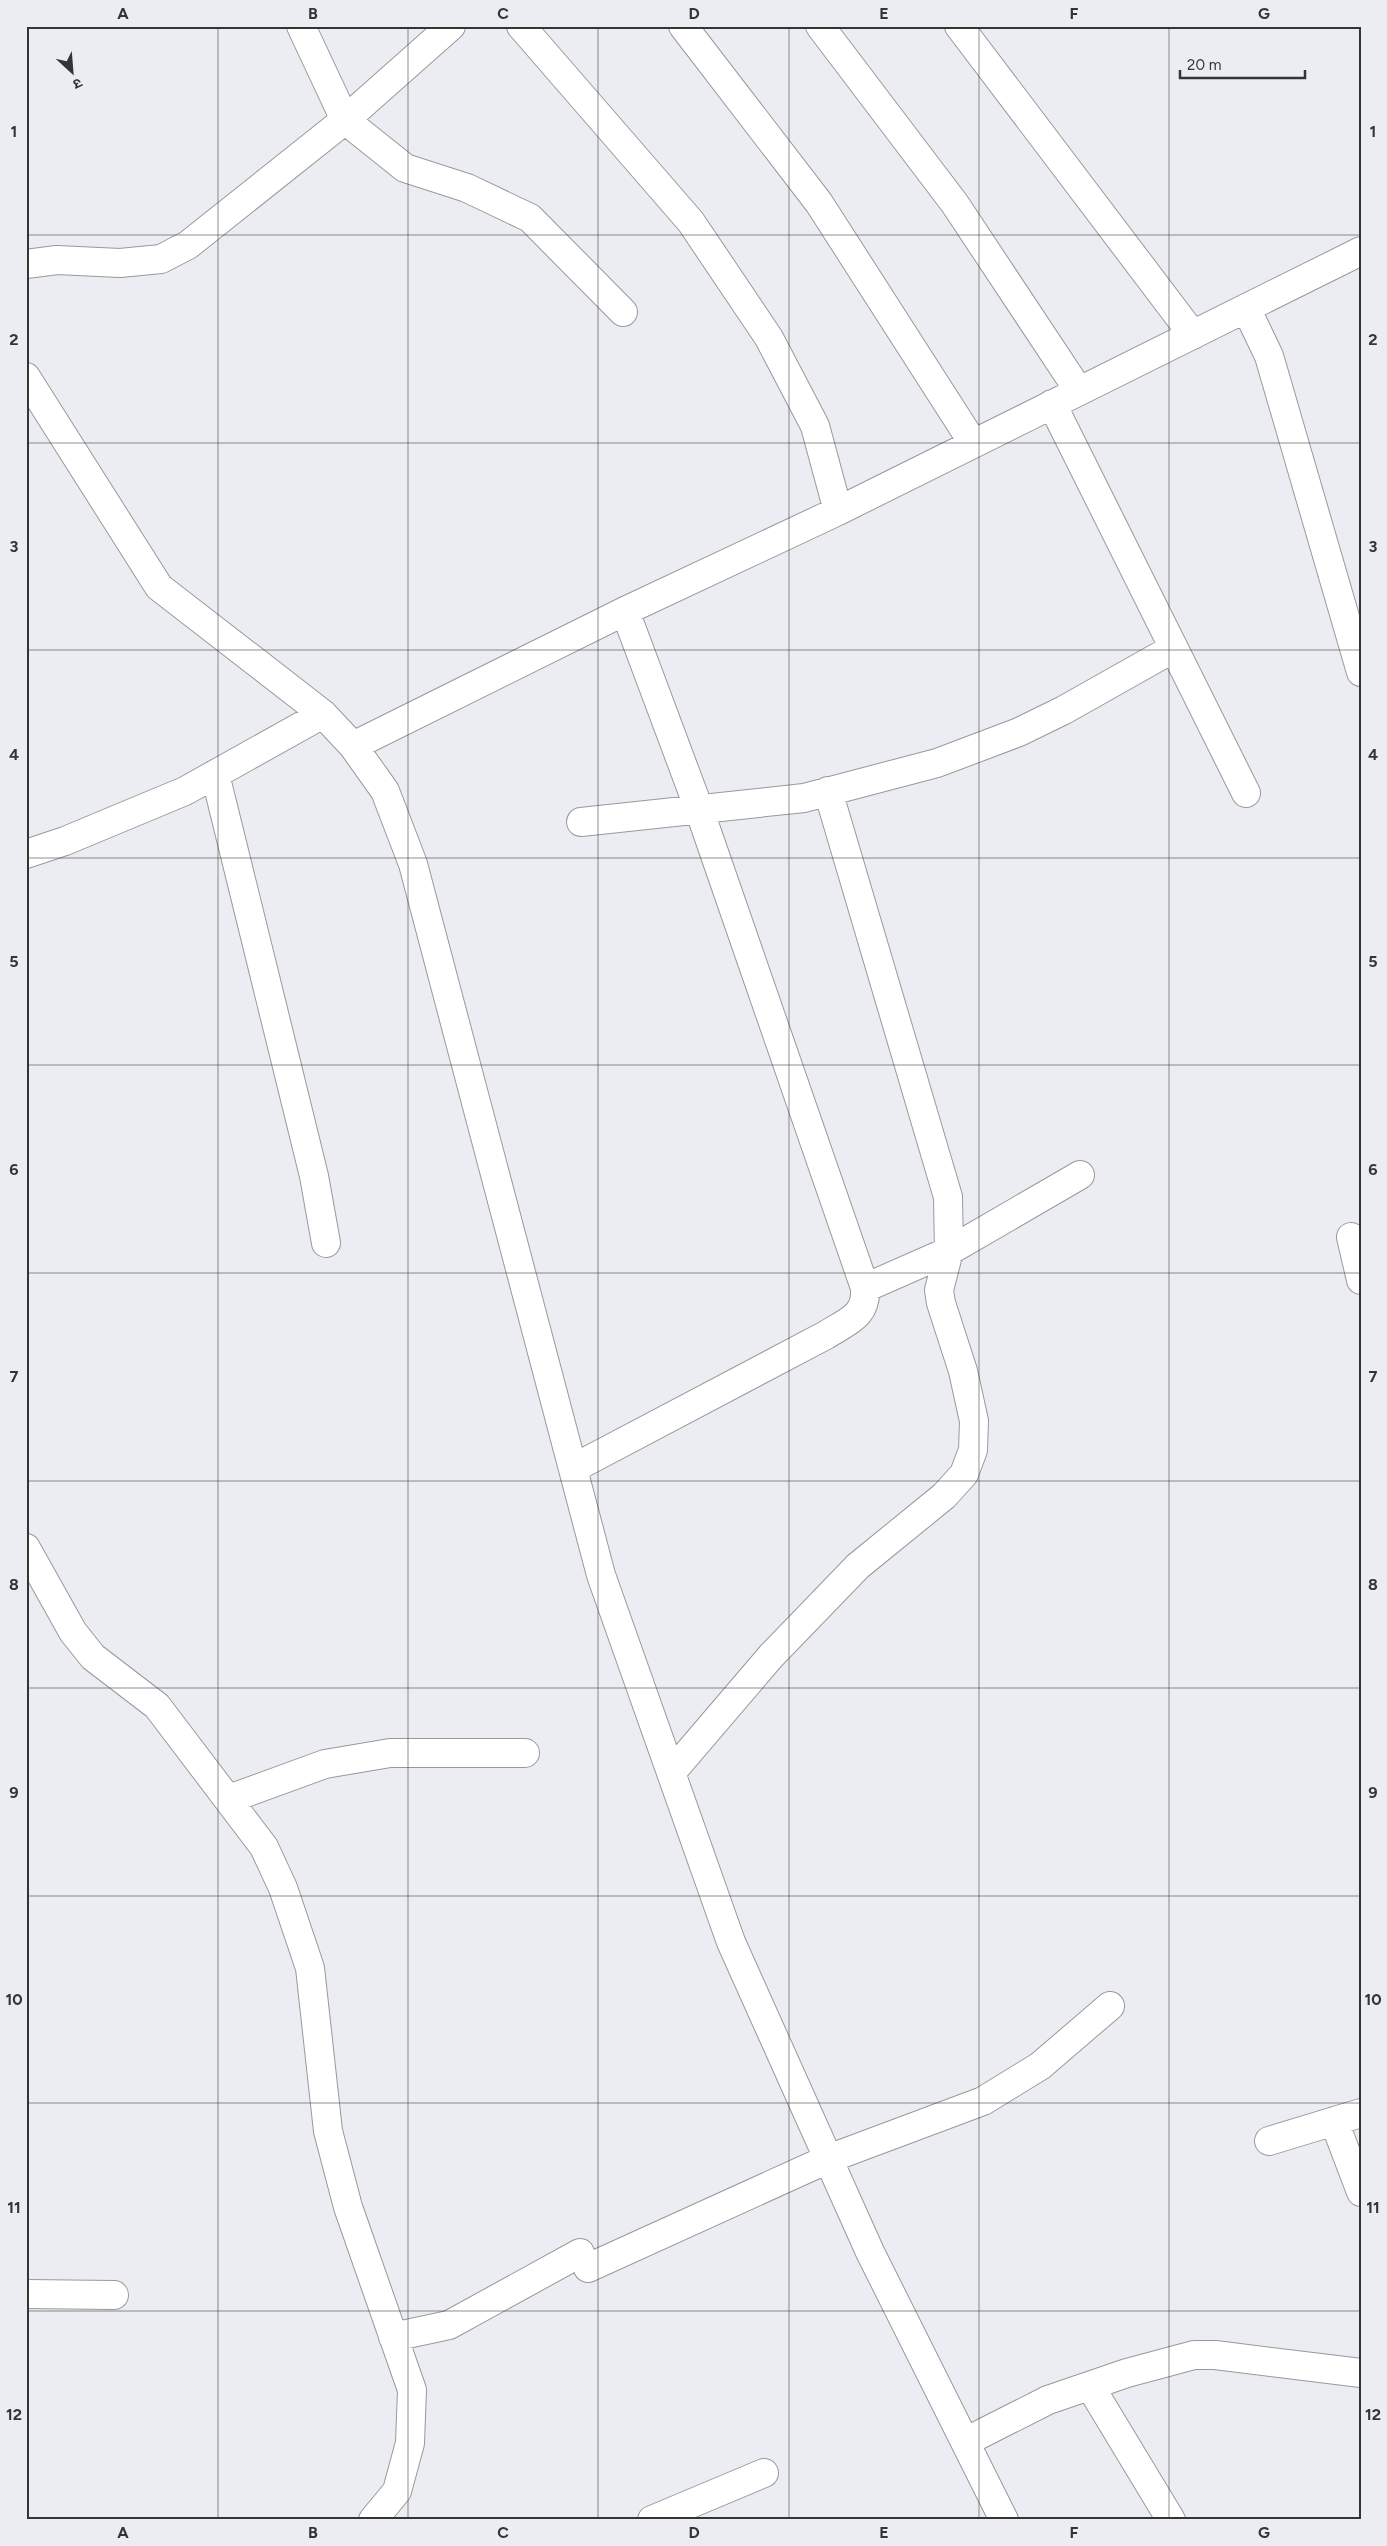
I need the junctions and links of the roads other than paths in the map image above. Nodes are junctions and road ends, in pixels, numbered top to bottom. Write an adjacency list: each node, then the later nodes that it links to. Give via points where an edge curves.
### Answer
1 (301, 26): 7 (street)
2 (451, 26): 7 (street)
3 (521, 26): 17 (street, via 691,222 769,338 815,426)
4 (682, 26): 16 (street, via 819,203)
5 (820, 26): 14 (street, via 955,204)
6 (959, 26): 12 (street)
7 (345, 120): 9 (street, via 188,245 161,259 120,263 57,260); 11 (street, via 405,168 467,188 530,218)
8 (1361, 251): 10 (street)
9 (26, 264)
10 (1246, 308): 12 (street); 20 (street, via 1269,356)
11 (623, 312)
12 (1193, 335): 14 (street)
13 (26, 377): 21 (street, via 159,587)
14 (1079, 391): 15 (street)
15 (1052, 404): 16 (street); 19 (street)
16 (973, 443): 17 (street)
17 (838, 511): 18 (street)
18 (625, 611): 22 (street); 26 (street)
19 (1174, 648): 24 (street, via 1019,732 937,762); 25 (street)
20 (1361, 672)
21 (323, 714): 22 (street); 23 (street)
22 (353, 746): 35 (street, via 385,791 413,864)
23 (215, 774): 28 (street, via 185,791); 31 (street, via 314,1176)
24 (828, 791): 26 (street, via 804,798); 32 (street, via 948,1198)
25 (1246, 793)
26 (699, 809): 27 (street); 34 (street)
27 (581, 822)
28 (26, 854)
29 (1080, 1175): 32 (street)
30 (1350, 1238): 33 (street)
31 (326, 1243)
32 (949, 1251): 34 (street); 38 (street, via 939,1290 941,1304 963,1371 974,1421 972,1450 964,1474 944,1496 858,1566 771,1656)
33 (1361, 1280)
34 (865, 1288): 35 (street, via 866,1303 859,1313 826,1335)
35 (574, 1468): 38 (street, via 601,1574)
36 (26, 1548): 39 (street, via 73,1632 93,1657 157,1706)
37 (525, 1753): 39 (street, via 390,1753 326,1764)
38 (671, 1773): 44 (street, via 731,1942)
39 (229, 1799): 48 (street, via 264,1846 283,1888 310,1968 328,2131 348,2208)
40 (1110, 2006): 44 (street, via 1040,2066 983,2101)
41 (1361, 2113): 42 (street)
42 (1334, 2121): 43 (street); 45 (street)
43 (1269, 2141)
44 (828, 2159): 48 (street, via 584,2261 449,2325); 51 (street, via 870,2252)
45 (1361, 2192)
46 (26, 2294): 47 (street)
47 (114, 2294)
48 (393, 2337): 53 (street, via 412,2390 410,2443 397,2491)
49 (1361, 2373): 50 (street, via 1194,2355 1144,2367)
50 (1090, 2386): 51 (street, via 1048,2400); 56 (street)
51 (965, 2442): 55 (street)
52 (764, 2473): 54 (street)
53 (373, 2520)
54 (652, 2520)
55 (1004, 2520)
56 (1171, 2520)

